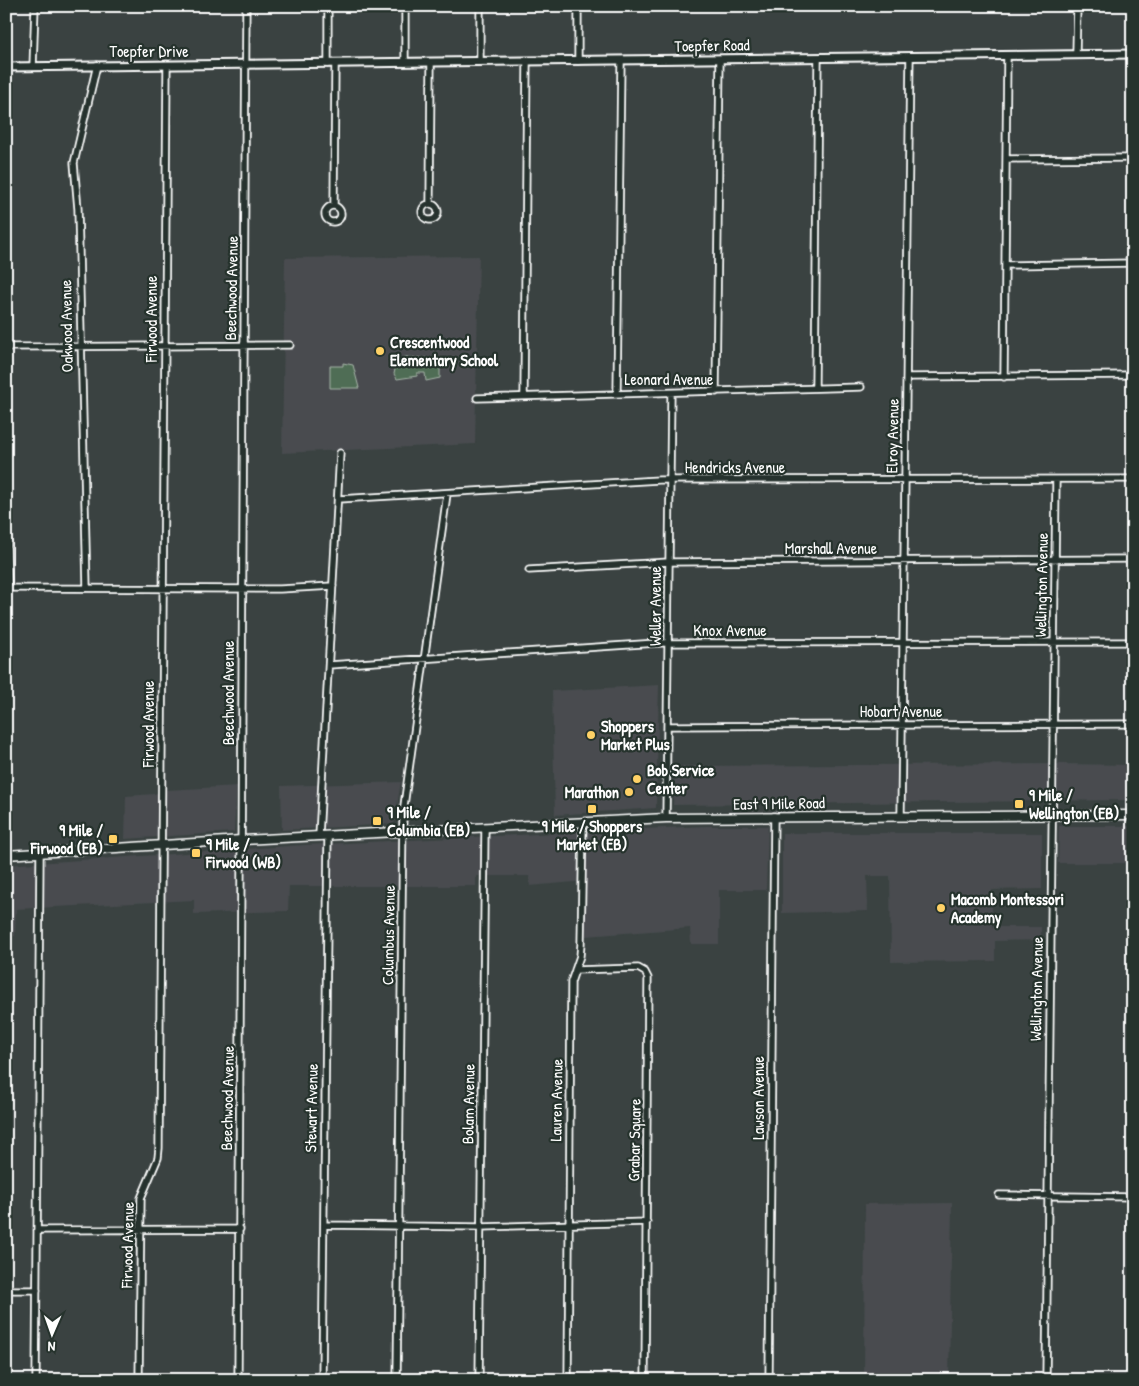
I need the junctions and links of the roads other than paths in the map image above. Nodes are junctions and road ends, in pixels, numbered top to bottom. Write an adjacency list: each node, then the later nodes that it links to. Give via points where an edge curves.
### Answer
1 (35, 6): 26 (street)
2 (246, 6): 20 (street, Beechwood Avenue)
3 (328, 6): 22 (street)
4 (405, 6): 19 (street)
5 (480, 6): 18 (street)
6 (578, 6): 16 (street)
7 (1076, 6): 8 (street)
8 (1076, 54): 9 (street, Toepfer Road); 10 (street, Toepfer Road)
9 (1133, 54)
10 (1007, 55): 11 (street, Toepfer Road); 28 (street)
11 (910, 56): 12 (street, Toepfer Road); 39 (street, Elroy Avenue)
12 (818, 58): 13 (street, Toepfer Road); 41 (street)
13 (720, 59): 14 (street, Toepfer Road); 43 (street)
14 (621, 60): 16 (street, Toepfer Road); 44 (street)
15 (527, 61): 16 (street, Toepfer Road); 18 (street, Toepfer Road); 46 (street)
16 (578, 61)
17 (431, 62): 18 (street, Toepfer Road); 19 (street, Toepfer Road); 30 (street)
18 (480, 62)
19 (405, 63): 22 (street, Toepfer Road)
20 (246, 64): 21 (street, Toepfer Drive); 24 (street, Toepfer Drive); 35 (street, Beechwood Avenue)
21 (291, 64): 22 (street, Toepfer Road)
22 (331, 64): 29 (street)
23 (97, 65): 24 (street, Toepfer Drive); 26 (street, Toepfer Drive); 37 (street, Oakwood Avenue, via 74,163)
24 (167, 65): 34 (street, Firwood Avenue)
25 (6, 67): 26 (street, Toepfer Drive)
26 (33, 67)
27 (1133, 158): 28 (street)
28 (1006, 159): 32 (street)
29 (334, 204)
30 (430, 204)
31 (1133, 263): 32 (street)
32 (1005, 265): 40 (street)
33 (290, 345): 35 (street)
34 (164, 346): 35 (street); 37 (street); 64 (street, Firwood Avenue)
35 (244, 346): 65 (street, Beechwood Avenue)
36 (6, 347): 37 (street)
37 (80, 347): 63 (street, Oakwood Avenue)
38 (1133, 376): 40 (street)
39 (907, 377): 40 (street); 50 (street, Elroy Avenue)
40 (1004, 377)
41 (815, 387): 42 (street, Leonard Avenue); 43 (street, Leonard Avenue)
42 (861, 387)
43 (716, 392): 45 (street, Leonard Avenue)
44 (617, 393): 45 (street, Leonard Avenue); 46 (street, Leonard Avenue)
45 (671, 393): 52 (street, Weller Avenue)
46 (524, 396): 47 (street, Leonard Avenue)
47 (477, 398)
48 (340, 453): 54 (street)
49 (1133, 479): 51 (street, Hendricks Avenue)
50 (905, 480): 51 (street, Hendricks Avenue); 52 (street, Hendricks Avenue); 59 (street, Elroy Avenue)
51 (1056, 480): 56 (street, Wellington Avenue)
52 (670, 481): 53 (street, Hendricks Avenue); 58 (street, Weller Avenue)
53 (448, 494): 54 (street, Hendricks Avenue); 70 (street, Columbus Avenue)
54 (338, 498): 61 (street)
55 (6, 535): 62 (street)
56 (1055, 559): 57 (street, Marshall Avenue); 59 (street, Marshall Avenue); 67 (street, Wellington Avenue)
57 (1133, 559)
58 (669, 562): 59 (street, Marshall Avenue); 60 (street, Marshall Avenue); 68 (street, Weller Avenue)
59 (904, 562): 69 (street, Elroy Avenue)
60 (529, 570)
61 (333, 586): 65 (street); 71 (street)
62 (7, 588): 63 (street)
63 (87, 588): 64 (street)
64 (163, 588): 65 (street); 87 (street, Firwood Avenue)
65 (242, 589): 86 (street, Beechwood Avenue)
66 (1133, 642): 67 (street, Knox Avenue)
67 (1054, 643): 69 (street, Knox Avenue); 72 (street, Wellington Avenue)
68 (669, 644): 69 (street, Knox Avenue); 70 (street, Knox Avenue); 75 (street, Weller Avenue)
69 (903, 644): 74 (street, Elroy Avenue)
70 (425, 660): 71 (street, Knox Avenue); 83 (street, Columbus Avenue, via 402,813)
71 (329, 665): 84 (street)
72 (1053, 724): 73 (street, Hobart Avenue); 74 (street, Hobart Avenue); 77 (street, Wellington Avenue)
73 (1133, 724)
74 (902, 725): 75 (street, Hobart Avenue); 76 (street, Elroy Avenue)
75 (669, 726): 80 (street, Weller Avenue)
76 (901, 815): 77 (main road, East 9 Mile Road); 79 (main road, East 9 Mile Road)
77 (1052, 815): 78 (main road, East 9 Mile Road); 92 (street, Wellington Avenue)
78 (1133, 815)
79 (774, 816): 80 (main road, East 9 Mile Road); 112 (street, Lawson Avenue)
80 (666, 818): 81 (main road, East 9 Mile Road)
81 (583, 822): 82 (main road, East 9 Mile Road); 90 (street, Lauren Avenue, via 581,944)
82 (485, 828): 83 (main road, East 9 Mile Road); 98 (street, Bolam Avenue)
83 (402, 832): 85 (main road, East 9 Mile Road); 96 (street, Columbus Avenue)
84 (319, 836): 85 (main road, East 9 Mile Road); 86 (main road, East 9 Mile Road)
85 (328, 836): 95 (street, Stewart Avenue)
86 (242, 840): 87 (main road, East 9 Mile Road); 99 (street, Beechwood Avenue)
87 (161, 845): 88 (main road, East 9 Mile Road); 101 (street, Firwood Avenue, via 159,1148 156,1163 142,1192)
88 (40, 853): 89 (main road, East 9 Mile Road); 100 (street)
89 (6, 855)
90 (575, 970): 94 (street, Grabar Square, via 635,968 647,974); 97 (street, Lauren Avenue, via 571,982)
91 (999, 1195): 92 (street)
92 (1047, 1195): 93 (street); 113 (street, Wellington Avenue)
93 (1133, 1197)
94 (647, 1222): 97 (street); 111 (street, Grabar Square)
95 (324, 1226): 96 (street); 107 (street, Stewart Avenue)
96 (398, 1226): 98 (street); 108 (street, Columbus Avenue)
97 (568, 1226): 98 (street); 110 (street, Lauren Avenue)
98 (481, 1227): 109 (street, Bolam Avenue)
99 (240, 1229): 101 (street); 106 (street, Beechwood Avenue)
100 (38, 1230): 101 (street); 103 (street)
101 (140, 1230): 105 (street, Firwood Avenue)
102 (6, 1290): 103 (street)
103 (37, 1290): 104 (street)
104 (36, 1380)
105 (139, 1380)
106 (238, 1380)
107 (322, 1380)
108 (397, 1380)
109 (479, 1380)
110 (568, 1380)
111 (646, 1380)
112 (769, 1380)
113 (1046, 1380)

